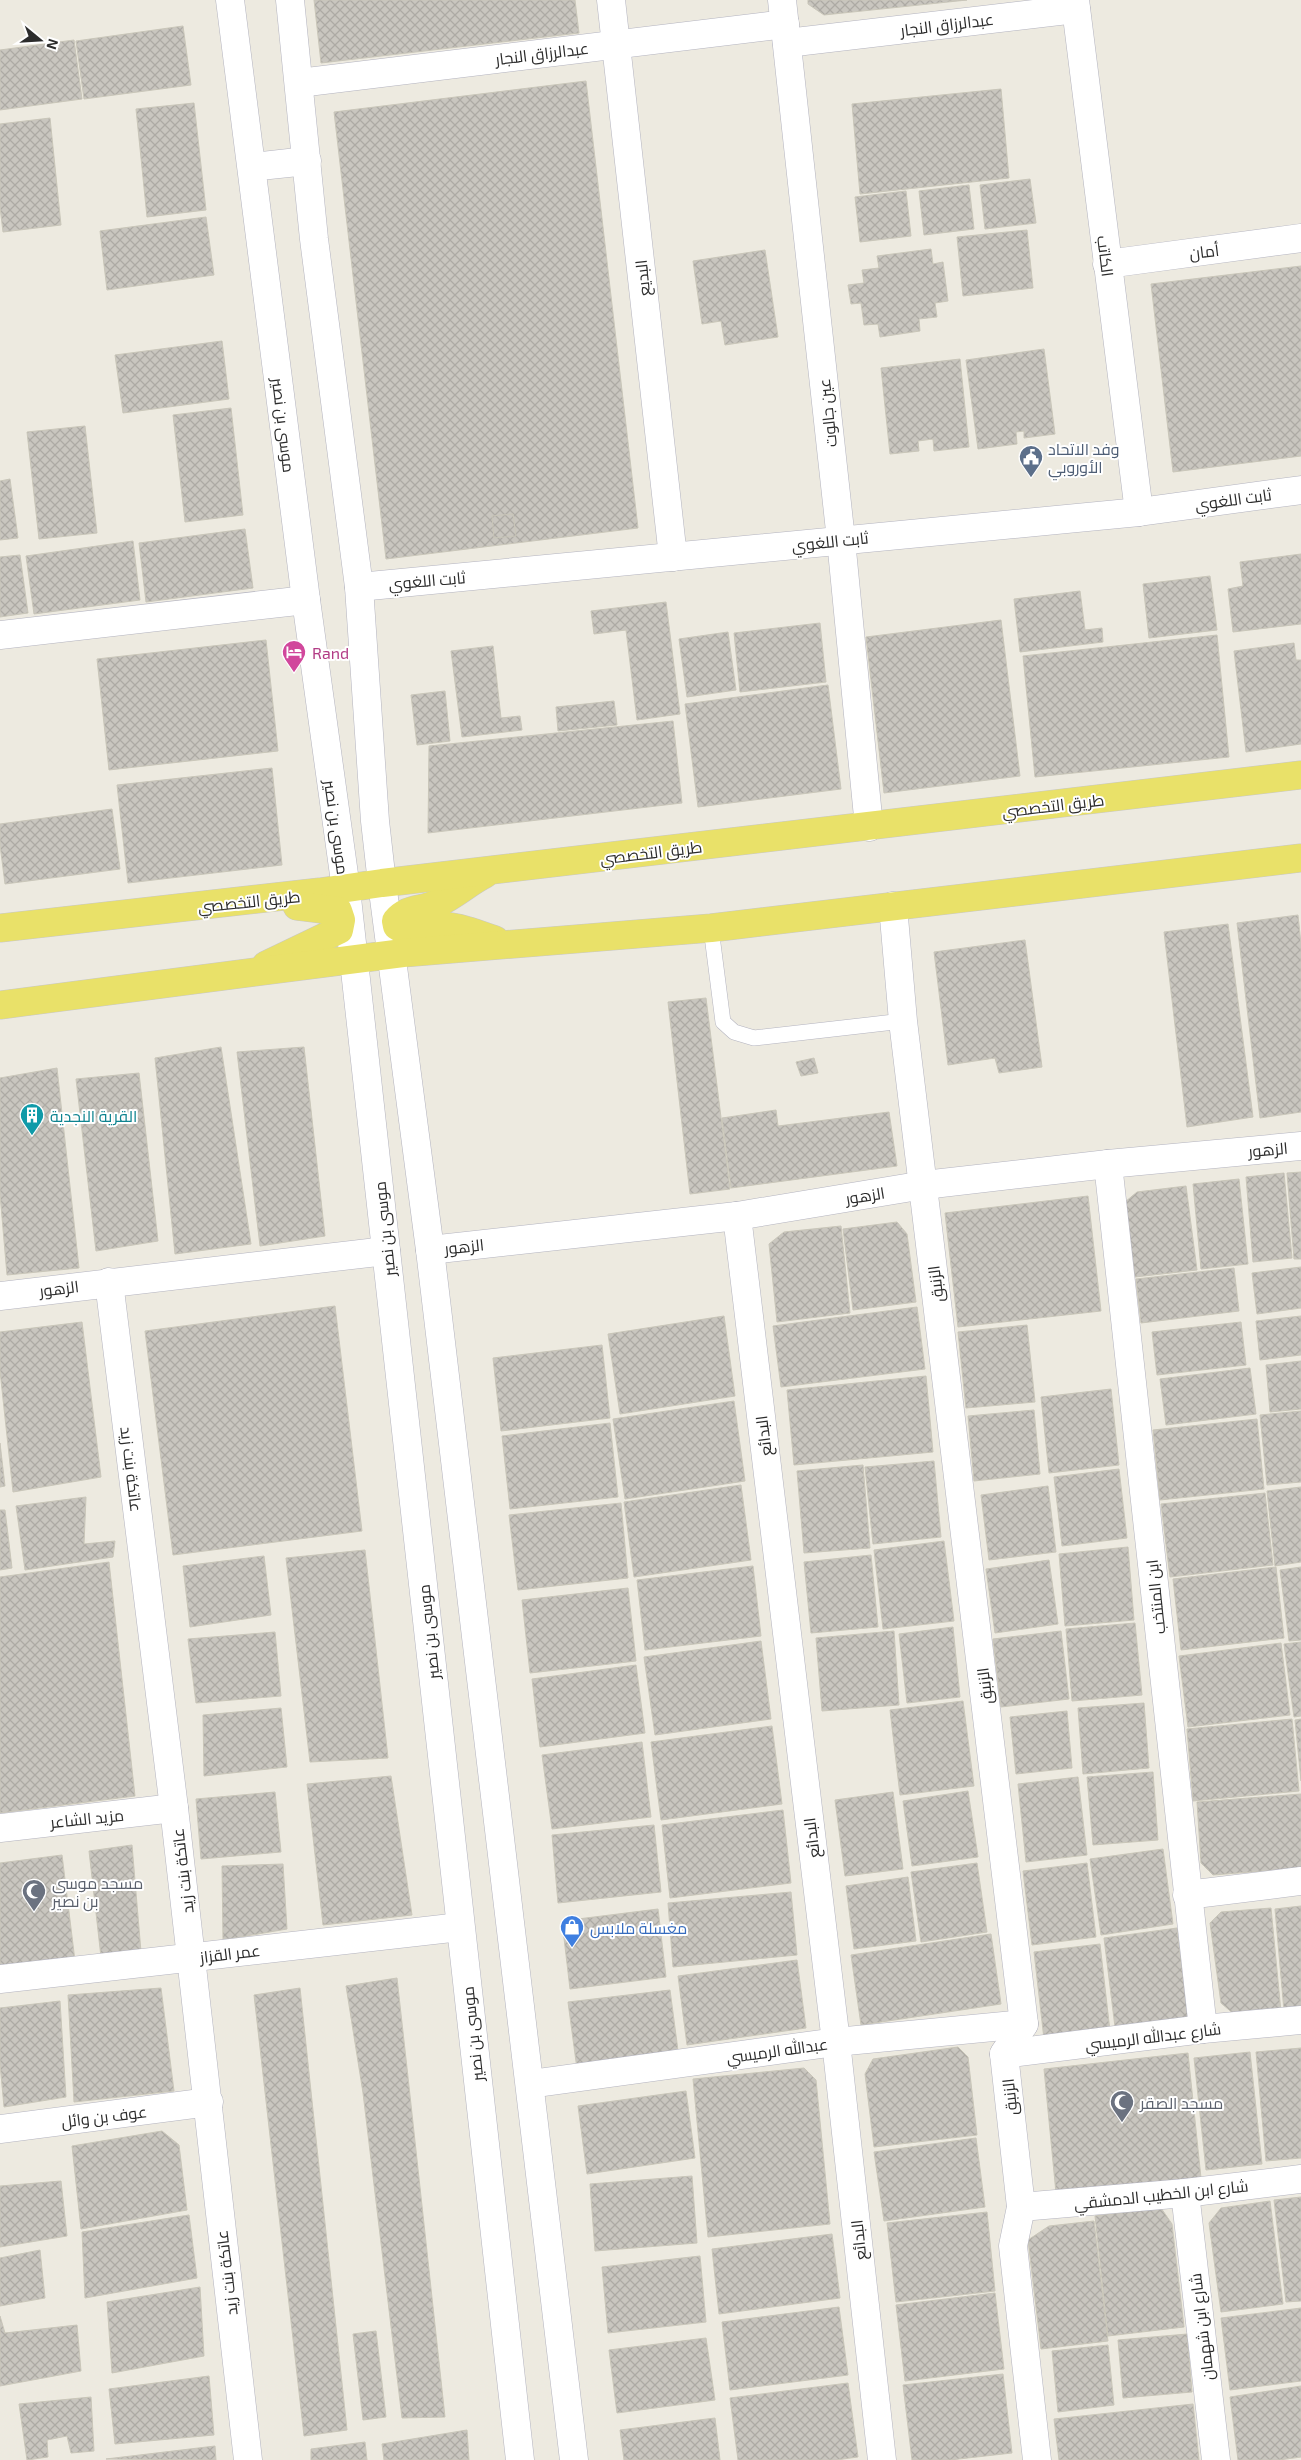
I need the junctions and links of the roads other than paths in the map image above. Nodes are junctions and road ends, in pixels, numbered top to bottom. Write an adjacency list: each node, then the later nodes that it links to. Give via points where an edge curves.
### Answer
1 (230, 0): 9 (street, موسى بن نصير)
2 (290, 0): 7 (street)
3 (611, 0): 6 (street, البديع)
4 (1076, 4): 5 (street, عبدالرزاق النجار); 11 (street, الكاتب)
5 (785, 22): 6 (street, عبدالرزاق النجار); 14 (street, عين جالوت)
6 (616, 44): 7 (street, عبدالرزاق النجار); 15 (street, البديع)
7 (299, 83): 8 (street)
8 (307, 161): 9 (street); 16 (street, via 314,239)
9 (252, 167): 17 (street, موسى بن نصير)
10 (1301, 238): 11 (street, أمان)
11 (1107, 264): 13 (street, الكاتب)
12 (1301, 490): 13 (street, ثابت اللغوي)
13 (1139, 512): 14 (street, ثابت اللغوي)
14 (841, 540): 15 (street, ثابت اللغوي); 21 (street, عين جالوت)
15 (673, 557): 16 (street, ثابت اللغوي)
16 (359, 586): 20 (street)
17 (306, 600): 18 (street); 22 (street, موسى بن نصير)
18 (0, 635)
19 (1301, 775): 21 (main road, طريق التخصصي)
20 (375, 821): 22 (street, via 375,853 372,860 361,866 348,863); 25 (street)
21 (869, 827): 24 (main road, طريق التخصصي)
22 (338, 835): 26 (street, موسى بن نصير)
23 (1301, 858): 28 (main road)
24 (491, 870): 25 (main road, طريق التخصصي); 31 (main road, via 438,904 401,915 396,921 397,926 407,930 451,927)
25 (382, 883): 26 (main road, طريق التخصصي); 32 (street)
26 (346, 889): 27 (main road, طريق التخصصي); 33 (street, موسى بن نصير)
27 (240, 902): 29 (main road, طريق التخصصي); 34 (main road, via 338,911 341,920 339,930)
28 (893, 906): 30 (main road); 38 (street, الزنبق)
29 (0, 928)
30 (711, 928): 31 (main road); 38 (lane, via 723,1022 734,1032 754,1038)
31 (510, 944): 32 (main road)
32 (390, 955): 33 (main road); 36 (street)
33 (352, 959): 34 (main road); 37 (street, موسى بن نصير)
34 (252, 972): 35 (main road)
35 (0, 1005)
36 (398, 1012): 37 (street, via 388,983 379,982 365,989); 43 (street)
37 (359, 1015): 44 (street, موسى بن نصير)
38 (903, 1021): 41 (street, الزنبق)
39 (1301, 1146): 40 (street, الزهور)
40 (1108, 1164): 41 (street, الزهور); 50 (street, ابن المنتخب)
41 (924, 1185): 42 (street, الزهور); 55 (street, الزنبق)
42 (737, 1216): 43 (street, الزهور); 57 (street, البدائع)
43 (430, 1250): 59 (street)
44 (386, 1251): 45 (street, الزهور); 51 (street, موسى بن نصير)
45 (109, 1282): 46 (street, الزهور); 47 (street, عاتكة بنت زيد)
46 (0, 1296)
47 (174, 1808): 48 (street, مزيد الشاعر); 52 (street, عاتكة بنت زيد)
48 (0, 1828)
49 (1301, 1881): 50 (street)
50 (1187, 1895): 56 (street, ابن المنتخب)
51 (460, 1927): 52 (street, عمر القزاز); 66 (street, موسى بن نصير)
52 (192, 1958): 53 (street, عمر القزاز); 60 (street, عاتكة بنت زيد)
53 (0, 1979)
54 (1301, 2020): 56 (street, شارع عبدالله الرميسي)
55 (1024, 2024): 57 (street, عبدالله الرميسي); 58 (street)
56 (1203, 2029): 58 (street, شارع عبدالله الرميسي)
57 (836, 2042): 59 (street, عبدالله الرميسي); 68 (street, البدائع)
58 (1004, 2054): 64 (street, الزنبق)
59 (530, 2084): 67 (street)
60 (209, 2102): 61 (street, عوف بن وائل); 65 (street, عاتكة بنت زيد)
61 (0, 2129)
62 (1301, 2179): 63 (street, شارع ابن الخطيب الدمشقي)
63 (1185, 2193): 64 (street, شارع ابن الخطيب الدمشقي); 70 (street, شارع ابن شهمان)
64 (1021, 2206): 69 (street, الزنبق, via 1014,2246)
65 (248, 2460)
66 (520, 2460)
67 (574, 2460)
68 (882, 2460)
69 (1037, 2460)
70 (1216, 2460)

